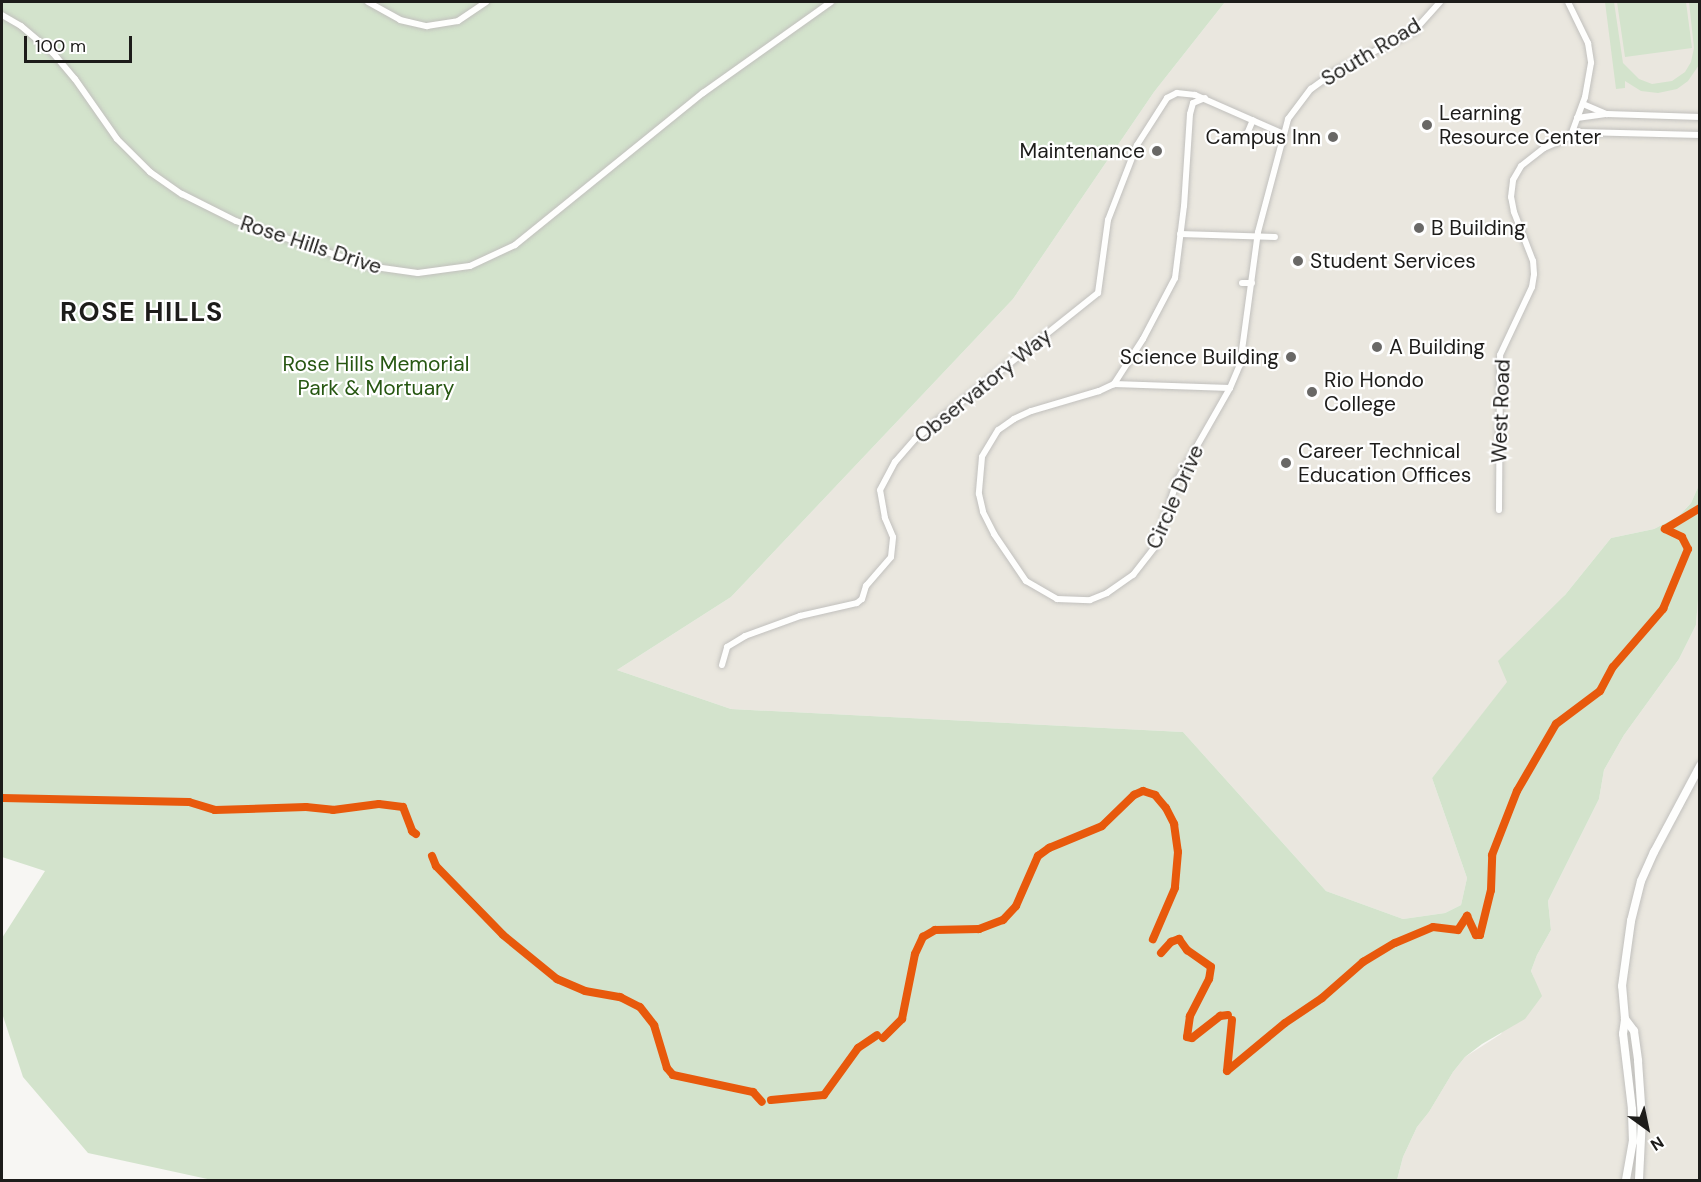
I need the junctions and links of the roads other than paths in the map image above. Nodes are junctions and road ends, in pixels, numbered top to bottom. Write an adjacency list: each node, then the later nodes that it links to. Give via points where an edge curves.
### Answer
1 (368, 2): 2 (street, via 400,20 427,26 458,21)
2 (486, 2)
3 (831, 2): 6 (street, Rose Hills Drive, via 703,93 515,245 470,266 418,273 368,266 236,220 182,194 150,172 117,139 53,53)
4 (1440, 2): 14 (street, South Road, via 1414,31 1336,71 1311,89 1288,119)
5 (1568, 2): 8 (street, via 1588,43 1591,63)
6 (2, 15)
7 (1205, 98): 12 (street, Observatory Way); 17 (street, via 1193,103 1190,114); 25 (street, Observatory Way, via 1177,93 1167,98 1145,129 1108,220 1098,293 915,439 896,462 880,490 893,537 891,557 866,586 862,599 746,636 727,647)
8 (1583, 104): 9 (street); 11 (street)
9 (1607, 114): 10 (street); 11 (street)
10 (1700, 117)
11 (1577, 118): 15 (street)
12 (1253, 120): 13 (street); 14 (street, Observatory Way)
13 (1247, 134)
14 (1284, 134): 18 (street, Circle Drive)
15 (1570, 135): 16 (street); 24 (street, West Road, via 1521,166 1513,180 1514,212 1533,261 1534,274 1532,287 1500,356)
16 (1700, 135)
17 (1180, 234): 18 (street); 22 (street, via 1175,278)
18 (1258, 235): 19 (street); 21 (street, Circle Drive)
19 (1275, 237)
20 (1242, 283): 21 (street)
21 (1252, 283): 23 (street, Circle Drive, via 1244,349)
22 (1114, 384): 23 (street); 23 (street, Circle Drive, via 1014,419 998,430 982,457 979,494 994,534 1026,581 1057,599 1090,600 1107,593 1133,575 1147,558 1162,531 1177,481)
23 (1230, 388)
24 (1499, 510)
25 (722, 665)
26 (1700, 766): 27 (street, via 1641,881 1622,986)
27 (1625, 1019): 28 (street, via 1633,1142); 29 (street, via 1634,1031 1642,1119)
28 (1626, 1180)
29 (1640, 1180)

